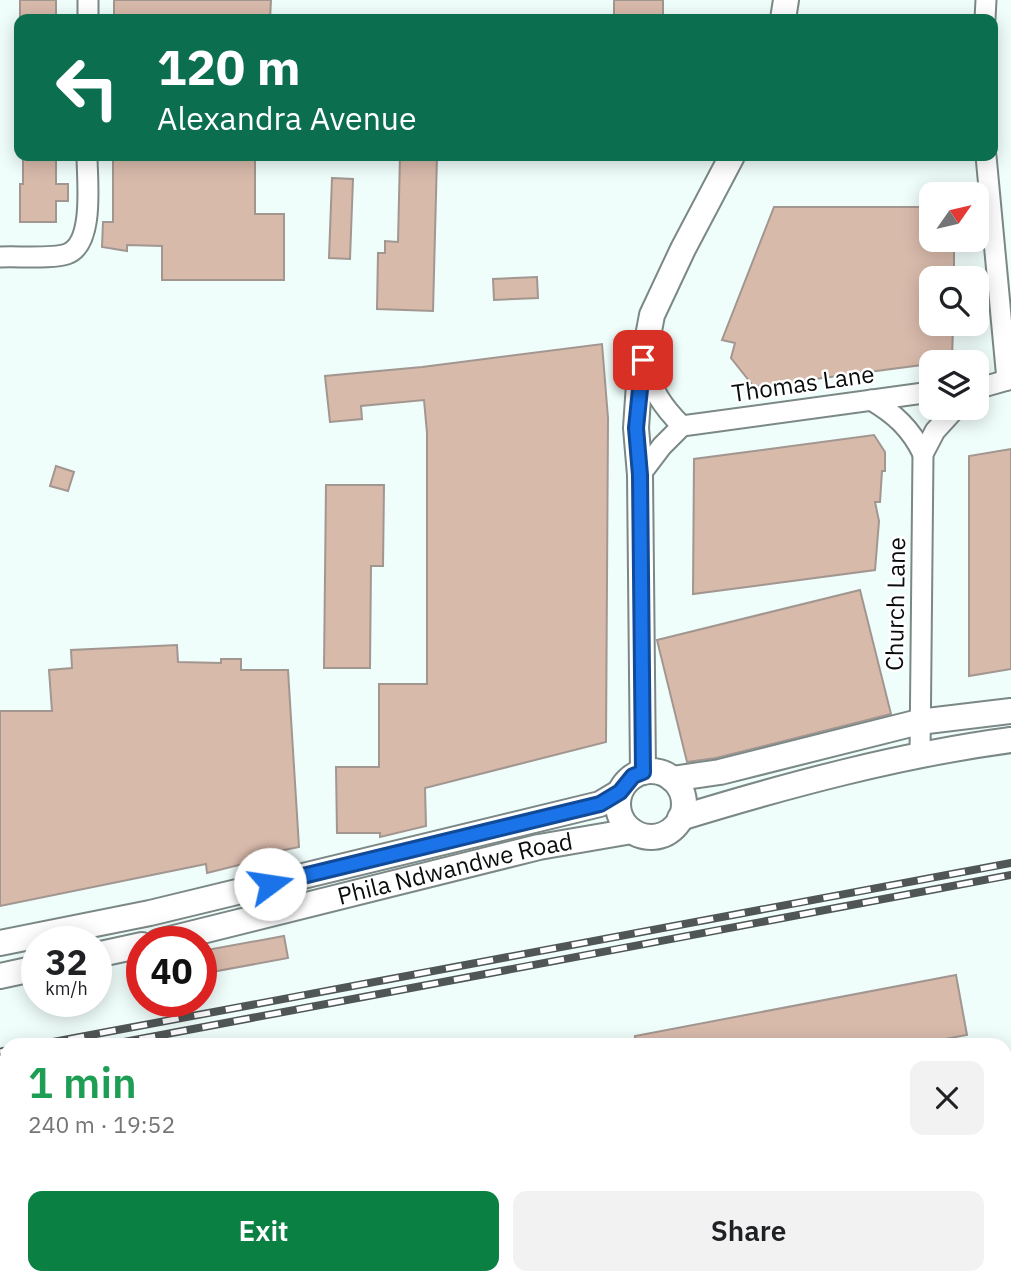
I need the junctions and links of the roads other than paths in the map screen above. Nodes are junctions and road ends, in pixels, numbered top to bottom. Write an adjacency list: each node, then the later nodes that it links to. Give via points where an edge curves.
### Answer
1 (87, 161): 4 (street, via 85,233 75,249 66,254)
2 (729, 161): 5 (street, via 652,316)
3 (987, 161): 6 (street)
4 (0, 257)
5 (643, 360): 11 (street, via 651,387); 13 (street, via 636,428)
6 (1009, 380): 7 (street)
7 (989, 386)
8 (919, 394): 9 (street, Thomas Lane)
9 (871, 400): 11 (street, Thomas Lane); 12 (street, via 906,427)
10 (945, 420): 12 (street)
11 (682, 426): 13 (street)
12 (923, 454): 15 (street, Church Lane)
13 (640, 475): 18 (street)
14 (1011, 710): 15 (street)
15 (919, 722): 17 (street, Church Lane); 19 (street, via 720,772)
16 (1011, 740): 17 (street)
17 (920, 755): 21 (street)
18 (643, 772): 19 (street); 20 (street, via 633,776)
19 (672, 779): 21 (street, via 683,796)
20 (620, 792): 22 (street, via 619,812); 24 (street, Phila Ndwandwe Road, via 600,804 150,914)
21 (680, 818): 22 (street, via 664,834)
22 (632, 831): 23 (street, Phila Ndwandwe Road, via 539,847)
23 (217, 927)
24 (0, 943)
25 (21, 971): 26 (street)
26 (0, 976)

